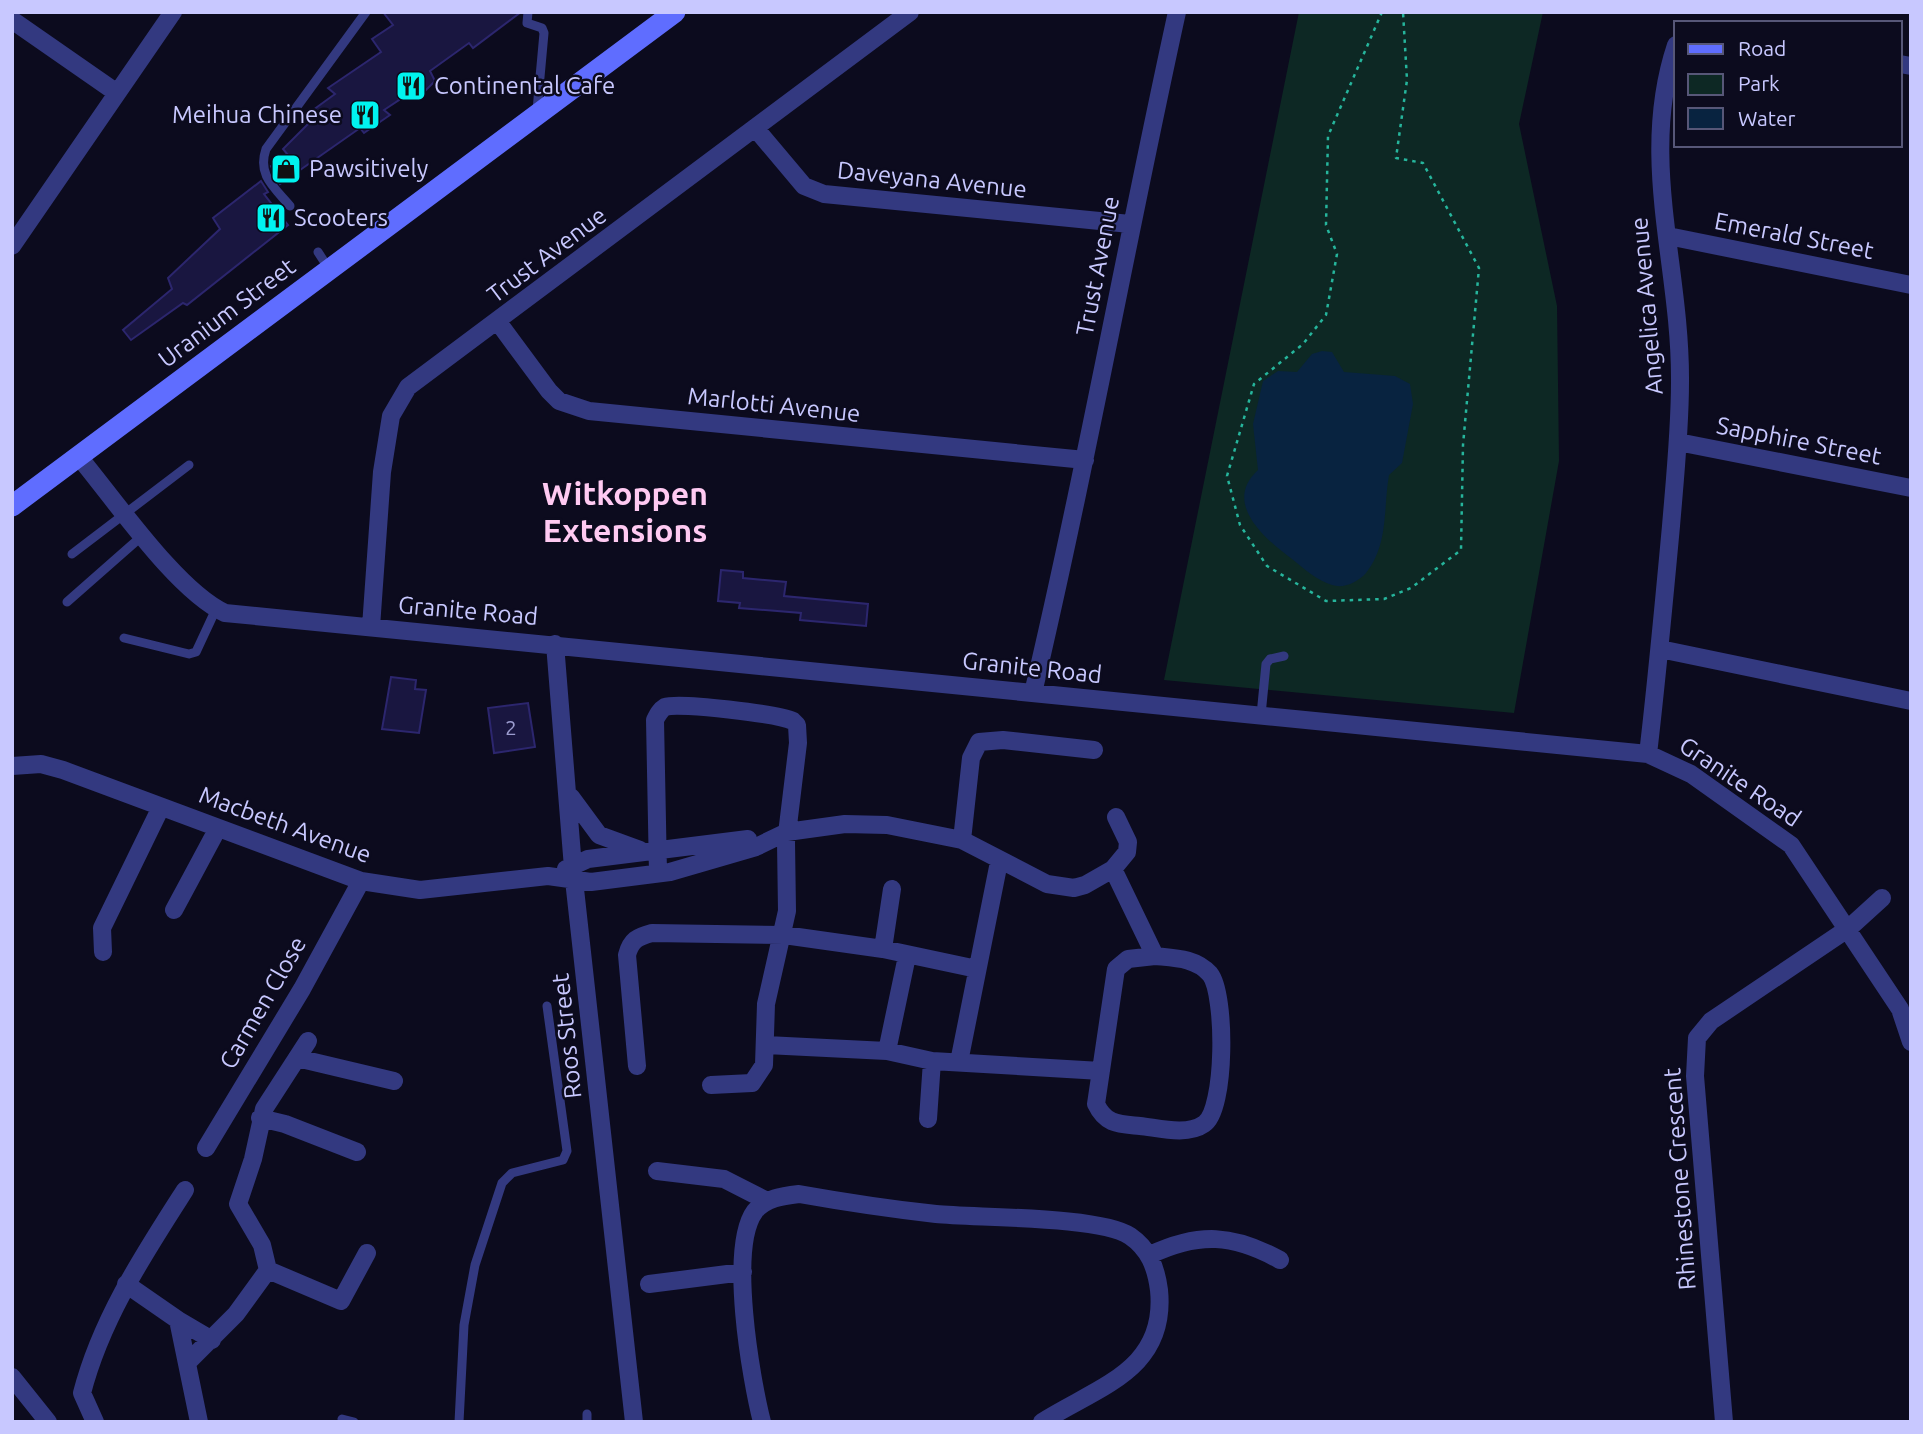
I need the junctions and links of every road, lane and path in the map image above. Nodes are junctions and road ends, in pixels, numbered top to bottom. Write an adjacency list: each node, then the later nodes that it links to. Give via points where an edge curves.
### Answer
1 (173, 12): 11 (street)
2 (366, 12): 14 (lane, via 266,149 261,162 264,176)
3 (528, 12): 12 (lane, via 527,23 544,33)
4 (910, 12): 13 (street, Trust Avenue)
5 (1177, 12): 15 (street, Trust Avenue)
6 (1381, 12): 7 (path, via 1328,136 1326,225 1337,254 1326,315 1303,344 1254,384 1227,476 1240,525 1267,566 1326,601 1384,599 1411,588 1461,550 1464,432 1479,268 1423,163 1395,158 1407,80)
7 (1403, 12)
8 (669, 14): 12 (street, Uranium Street)
9 (12, 20): 11 (street)
10 (1674, 52): 16 (street, Angelica Avenue, via 1661,101 1658,137)
11 (117, 93): 17 (street)
12 (536, 117): 21 (street, Uranium Street, via 323,261)
13 (756, 129): 15 (street, Daveyana Avenue, via 804,186 824,194); 19 (street, Trust Avenue)
14 (290, 206)
15 (1130, 225): 22 (street, Trust Avenue)
16 (1668, 236): 18 (street, Emerald Street); 20 (street, Angelica Avenue, via 1678,337)
17 (12, 246)
18 (1911, 285)
19 (498, 322): 22 (street, Marlotti Avenue, via 559,401 589,411); 31 (street, Trust Avenue, via 408,387 391,416 382,472)
20 (1678, 442): 24 (street, Sapphire Street); 34 (street, Angelica Avenue)
21 (79, 457): 25 (street, Uranium Street); 26 (street, Granite Road)
22 (1085, 460): 36 (street, Trust Avenue)
23 (189, 465): 26 (lane)
24 (1911, 488)
25 (12, 506)
26 (126, 514): 27 (street, Granite Road); 28 (lane)
27 (144, 535): 29 (lane); 30 (street, Granite Road, via 186,586)
28 (72, 554)
29 (68, 602)
30 (216, 609): 31 (street, Granite Road); 32 (lane, via 195,652 189,654)
31 (371, 627): 33 (street, Granite Road)
32 (124, 638)
33 (555, 643): 36 (street, Granite Road); 42 (street, Roos Street)
34 (1660, 649): 37 (street); 40 (street, Angelica Avenue)
35 (1284, 656): 38 (lane, via 1266,664)
36 (1033, 694): 38 (street, Granite Road)
37 (1911, 701)
38 (1261, 715): 40 (street, Granite Road)
39 (1094, 750): 48 (street, via 1003,740 979,742 971,758)
40 (1648, 754): 58 (street, Granite Road, via 1691,774 1775,830 1801,855)
41 (12, 766): 43 (street, Macbeth Avenue, via 52,767)
42 (568, 791): 49 (street, via 599,835); 52 (street, Roos Street)
43 (161, 807): 45 (street, Macbeth Avenue); 61 (street, via 102,928)
44 (1116, 817): 51 (street, via 1128,848)
45 (218, 828): 54 (street, Macbeth Avenue); 57 (street)
46 (787, 832): 47 (street, Macbeth Avenue); 48 (street, Macbeth Avenue, via 845,824 887,825); 49 (street, via 797,725 674,706 663,708 655,720); 59 (street)
47 (769, 840): 49 (street); 53 (street, Macbeth Avenue)
48 (962, 840): 50 (street, Macbeth Avenue)
49 (651, 850): 52 (street, via 588,859); 53 (street)
50 (999, 862): 51 (street, Macbeth Avenue, via 1062,888 1085,885); 64 (street)
51 (1113, 869): 63 (street)
52 (574, 873): 53 (street, Macbeth Avenue, via 591,882); 54 (street, Macbeth Avenue, via 420,890); 101 (street, Roos Street)
53 (658, 873)
54 (361, 881): 79 (street, Carmen Close)
55 (892, 889): 60 (street)
56 (1882, 898): 58 (street, Rhinestone Crescent)
57 (173, 910)
58 (1849, 928): 67 (street, Granite Road, via 1900,1009); 104 (street, Rhinestone Crescent, via 1711,1021 1697,1038 1696,1076)
59 (783, 935): 60 (street); 68 (street, via 766,1004); 73 (street, via 652,933 637,937 627,955)
60 (883, 949): 62 (street)
61 (103, 952)
62 (907, 956): 64 (street); 69 (street)
63 (1155, 956): 74 (street, via 1128,959 1116,969); 74 (street, via 1202,966 1217,987 1220,1070 1212,1116 1188,1130 1112,1124 1096,1104)
64 (977, 969): 72 (street)
65 (547, 1006): 100 (lane, via 568,1151 563,1160 512,1173 502,1183 468,1301)
66 (308, 1041): 70 (street)
67 (1911, 1042)
68 (766, 1045): 69 (street); 76 (street, via 764,1065 752,1083)
69 (887, 1052): 71 (street)
70 (297, 1058): 75 (street); 77 (street)
71 (932, 1061): 72 (street); 78 (street)
72 (959, 1062): 74 (street)
73 (637, 1066)
74 (1101, 1071)
75 (394, 1081)
76 (711, 1085)
77 (260, 1118): 80 (street); 87 (street, via 238,1204 262,1245)
78 (928, 1119)
79 (206, 1148)
80 (357, 1152)
81 (657, 1171): 83 (street, via 724,1178)
82 (185, 1191): 89 (street)
83 (767, 1201): 85 (street, via 799,1194 935,1214 1095,1224 1129,1235); 88 (street, via 749,1223)
84 (368, 1253): 87 (street, via 341,1301)
85 (1150, 1255): 86 (street, via 1169,1246 1216,1238 1247,1243); 103 (street, via 1157,1277 1159,1321 1149,1349 1127,1371)
86 (1280, 1259)
87 (268, 1270): 92 (street)
88 (743, 1272): 90 (street); 102 (street, via 746,1338)
89 (126, 1284): 91 (street); 97 (street, via 88,1369 82,1394)
90 (649, 1284)
91 (178, 1320): 92 (street); 93 (street)
92 (212, 1340): 93 (street)
93 (187, 1363): 98 (street)
94 (12, 1377): 96 (street)
95 (342, 1419): 99 (lane)
96 (48, 1422)
97 (95, 1422)
98 (199, 1422)
99 (354, 1422)
100 (459, 1422)
101 (634, 1422)
102 (762, 1422)
103 (1042, 1422)
104 (1724, 1422)

